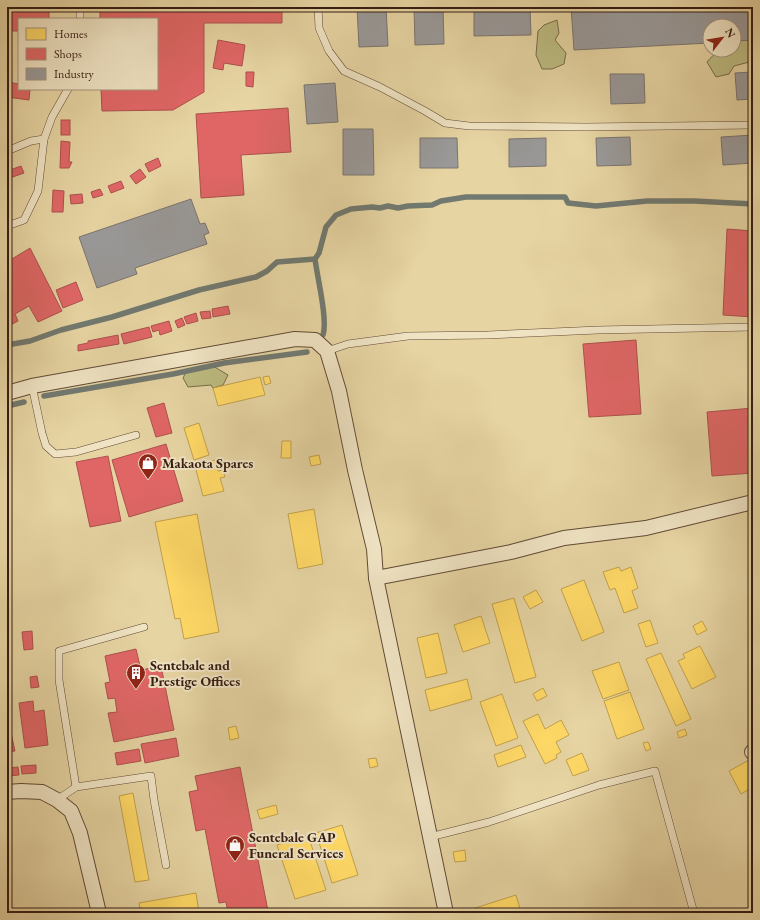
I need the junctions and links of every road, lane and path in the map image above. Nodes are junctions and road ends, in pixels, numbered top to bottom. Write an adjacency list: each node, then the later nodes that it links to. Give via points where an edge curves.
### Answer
1 (80, 7): 3 (lane)
2 (318, 7): 5 (lane, via 319,28 329,51 344,70 445,123 469,126 586,127)
3 (80, 18)
4 (67, 90): 6 (lane, via 52,117)
5 (753, 124)
6 (44, 139): 7 (lane, via 31,141); 8 (lane, via 38,190 24,220)
7 (7, 151)
8 (7, 226)
9 (753, 327): 10 (lane, via 408,336 348,344)
10 (327, 351): 11 (street, via 315,340 295,339); 15 (street, via 339,391 374,549)
11 (32, 386): 12 (street); 13 (lane, via 46,446 55,454 76,452)
12 (7, 392)
13 (136, 435)
14 (753, 502): 15 (street, via 646,528 564,538 511,552)
15 (376, 578): 20 (street)
16 (144, 627): 17 (lane, via 60,651 59,680)
17 (76, 787): 19 (lane); 21 (lane, via 151,776)
18 (7, 792): 19 (street, via 42,792)
19 (57, 800): 22 (street, via 71,811 80,833)
20 (430, 837): 23 (street); 24 (lane, via 489,822 599,785 654,771)
21 (166, 865)
22 (100, 913)
23 (446, 913)
24 (694, 913)

